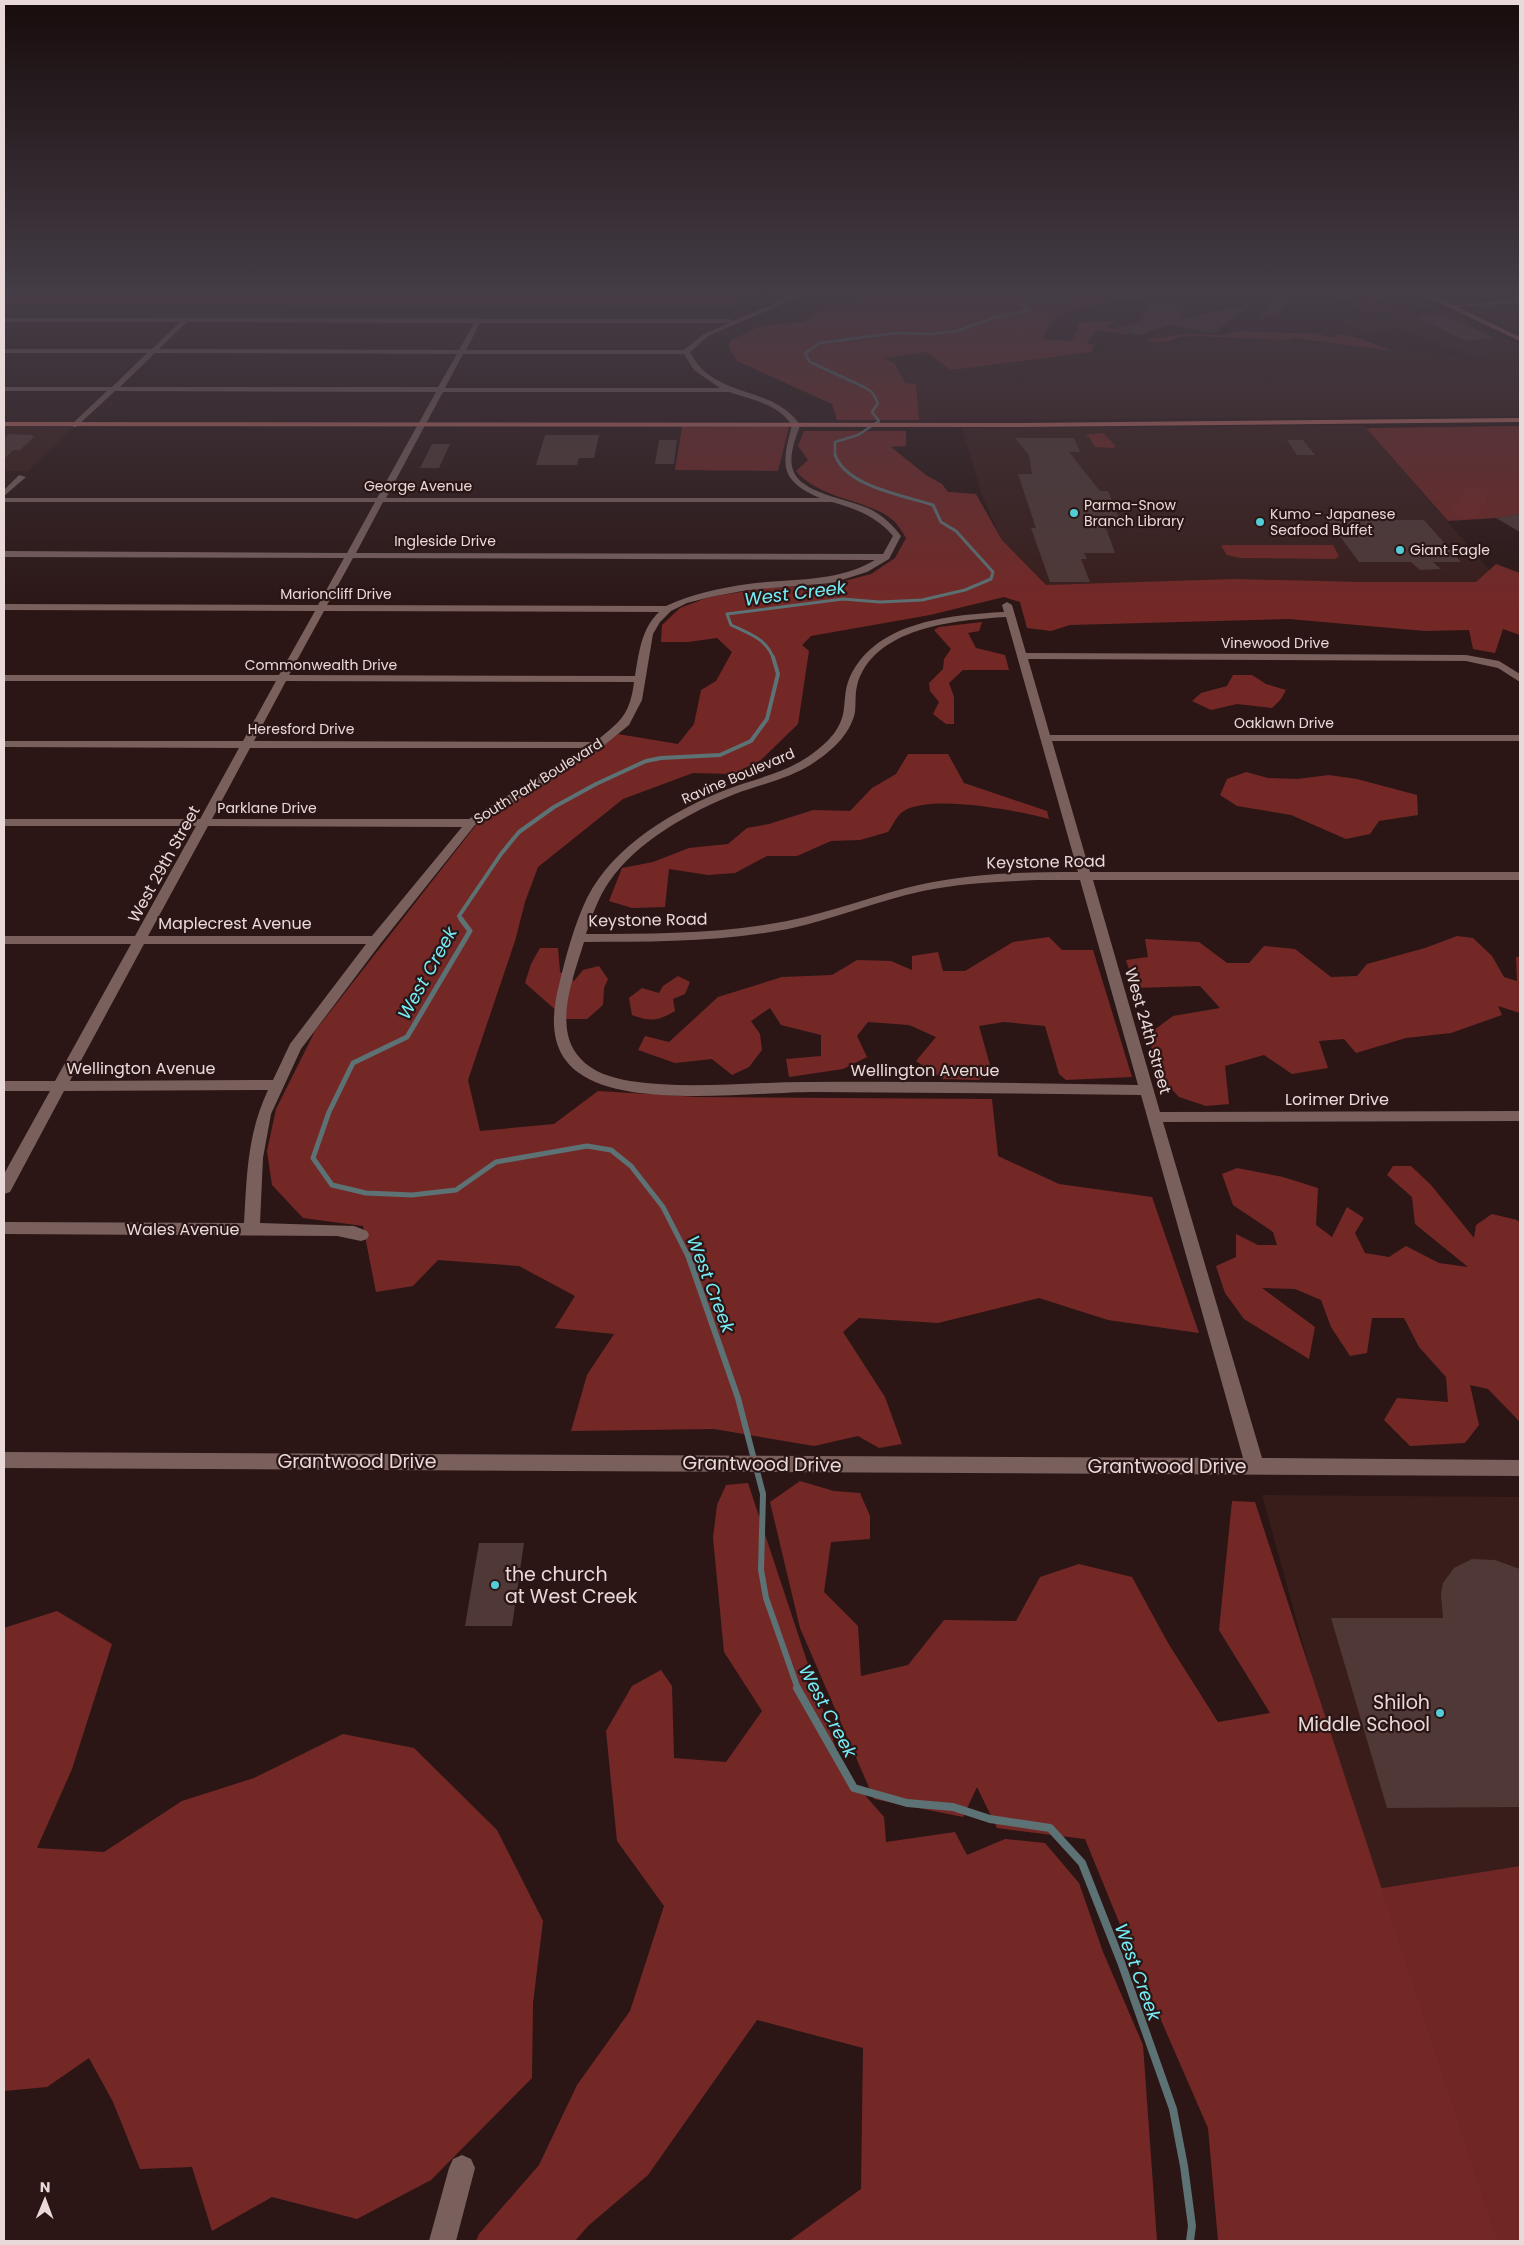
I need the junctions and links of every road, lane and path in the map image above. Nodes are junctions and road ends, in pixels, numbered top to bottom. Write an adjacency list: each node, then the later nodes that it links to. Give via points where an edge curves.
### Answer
1 (102, 401): 6 (street)
2 (435, 401): 7 (street)
3 (762, 401): 8 (street, via 780,407 791,415)
4 (1520, 420): 8 (main road)
5 (4, 424): 6 (main road)
6 (76, 425): 7 (main road)
7 (422, 425): 8 (main road); 11 (street)
8 (796, 425): 13 (street, via 788,459 789,471 797,482)
9 (22, 477): 10 (street)
10 (4, 494)
11 (382, 498): 12 (street, George Avenue); 13 (street, George Avenue); 15 (street, West 29th Street)
12 (4, 500)
13 (833, 500): 16 (street, via 867,510 885,522 897,536)
14 (4, 554): 15 (street, Ingleside Drive)
15 (351, 554): 16 (street, Ingleside Drive); 18 (street, West 29th Street)
16 (886, 557): 19 (street, South Park Boulevard, via 864,570 832,580 748,587 709,594)
17 (4, 607): 18 (street, Marioncliff Drive)
18 (322, 607): 19 (street, Marioncliff Drive); 23 (street, West 29th Street)
19 (668, 609): 24 (street, South Park Boulevard, via 648,634)
20 (1009, 609): 21 (street, West 24th Street); 36 (street, Ravine Boulevard, via 917,626 882,645 860,666 852,684 849,718 833,742 806,764 787,773 690,809 624,856 595,894)
21 (1023, 656): 25 (street, Vinewood Drive, via 1466,658 1498,664); 26 (street, West 24th Street)
22 (4, 678): 23 (street, Commonwealth Drive)
23 (284, 679): 24 (street, Commonwealth Drive); 29 (street, West 29th Street)
24 (639, 679): 30 (street, South Park Boulevard, via 637,700 624,723)
25 (1520, 679)
26 (1048, 738): 27 (street, Oaklawn Drive); 35 (street, West 24th Street)
27 (1520, 738)
28 (4, 744): 29 (street, Heresford Drive)
29 (248, 744): 30 (street, Heresford Drive); 32 (street, West 29th Street)
30 (598, 745): 33 (street, South Park Boulevard)
31 (4, 822): 32 (street, Parklane Drive)
32 (205, 823): 33 (street, Parklane Drive); 38 (street, West 29th Street)
33 (471, 823): 39 (street, South Park Boulevard)
34 (1520, 876): 35 (street, Keystone Road)
35 (1086, 877): 36 (street, Keystone Road, via 993,878 941,884 788,925 722,935); 44 (street, West 24th Street)
36 (579, 938): 43 (street, Ravine Boulevard, via 559,1007 560,1034 569,1056 585,1072 608,1083)
37 (4, 940): 38 (street, Maplecrest Avenue)
38 (140, 940): 39 (street, Maplecrest Avenue); 42 (street, West 29th Street)
39 (376, 940): 40 (street, South Park Boulevard, via 295,1048)
40 (278, 1085): 42 (street, Wellington Avenue); 49 (street, South Park Boulevard, via 264,1114 255,1158)
41 (4, 1086): 42 (street, Wellington Avenue)
42 (60, 1086): 47 (street, West 29th Street)
43 (704, 1090): 44 (street, Wellington Avenue, via 773,1087)
44 (1146, 1090): 46 (street, West 24th Street)
45 (1520, 1116): 46 (street, Lorimer Drive)
46 (1154, 1117): 52 (street, West 24th Street)
47 (4, 1188)
48 (4, 1228): 49 (street, Wales Avenue)
49 (252, 1230): 50 (street, Wales Avenue, via 337,1230)
50 (361, 1235)
51 (4, 1460): 52 (street, Grantwood Drive)
52 (1255, 1466): 53 (street, Grantwood Drive)
53 (1520, 1468)
54 (462, 2168): 55 (street)
55 (442, 2241)

